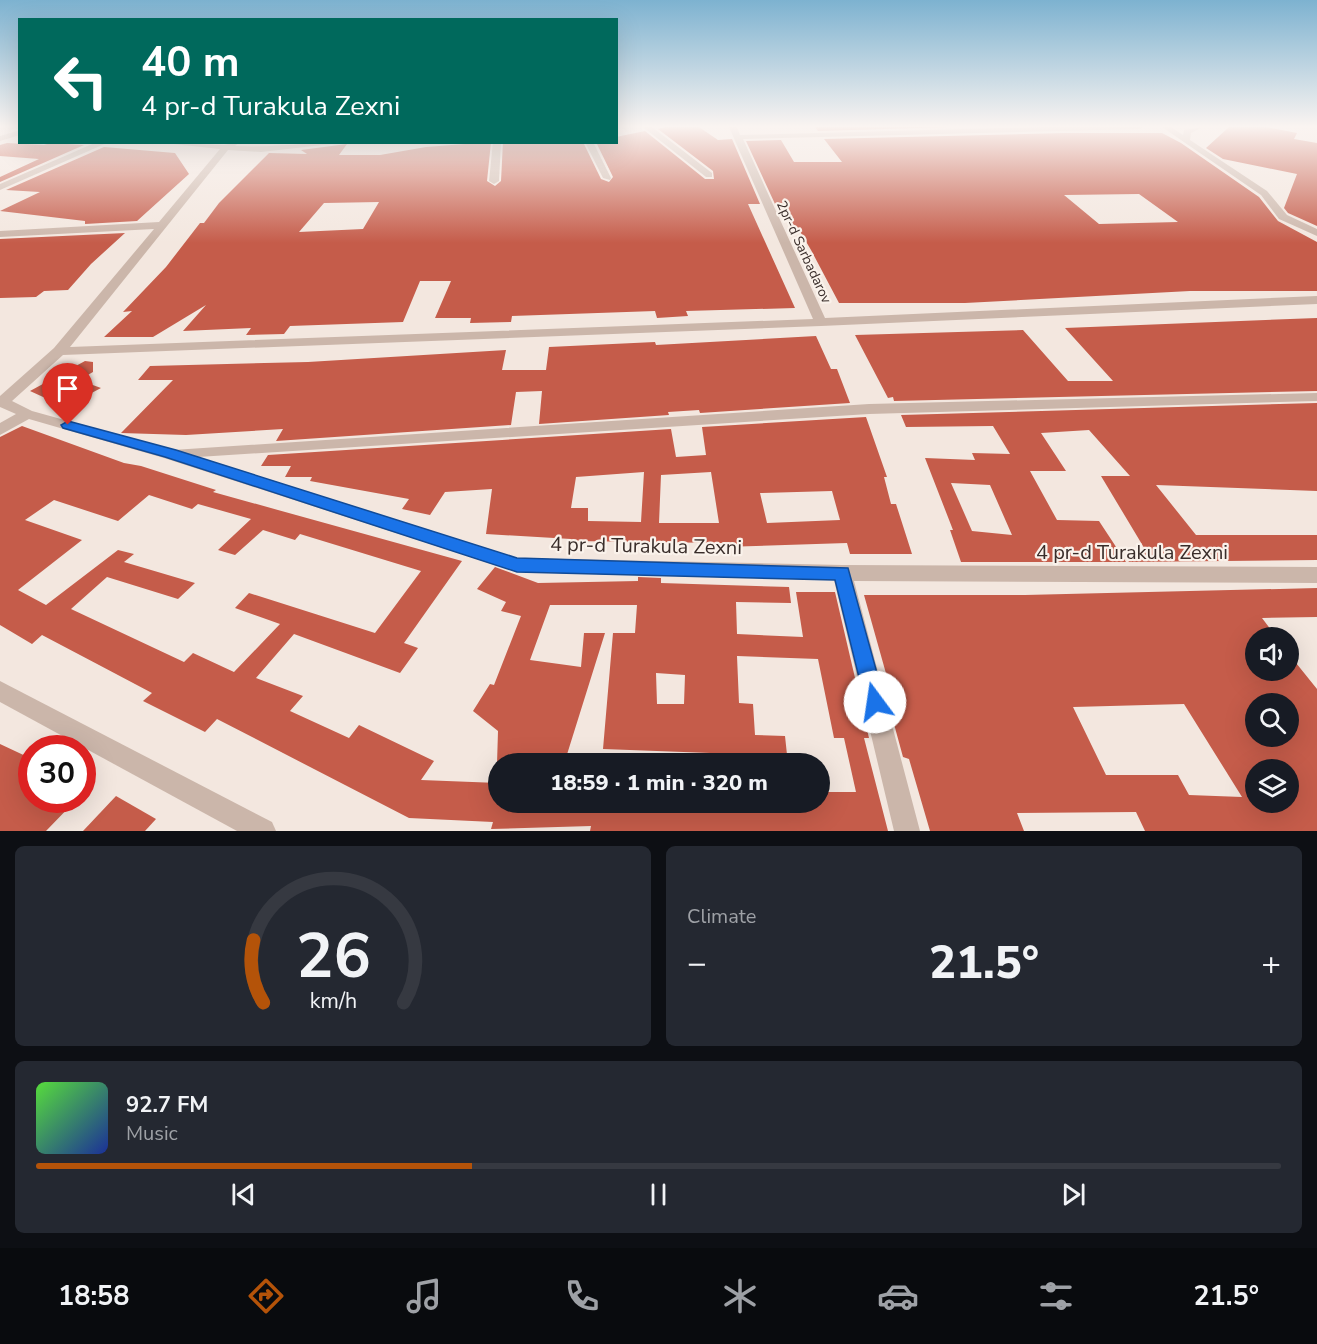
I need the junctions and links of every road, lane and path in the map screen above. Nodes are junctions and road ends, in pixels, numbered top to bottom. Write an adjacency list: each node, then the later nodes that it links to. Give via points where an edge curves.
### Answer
1 (50, 166): 11 (street)
2 (213, 166): 12 (street)
3 (495, 166): 10 (street)
4 (601, 166): 9 (street)
5 (697, 166): 8 (street)
6 (751, 166): 16 (street, 2pr-d Sarbadarov)
7 (1223, 166): 13 (street, via 1263,193 1282,217)
8 (709, 175)
9 (607, 177)
10 (494, 181)
11 (0, 187)
12 (163, 225): 14 (street); 17 (street)
13 (1317, 232)
14 (0, 234)
15 (1317, 300): 16 (street)
16 (821, 322): 17 (street)
17 (59, 351): 19 (street)
18 (1317, 397): 22 (street, via 869,409)
19 (1, 402): 20 (street, 4 pr-d Turakula Zexni)
20 (27, 414): 21 (street); 22 (street, 4 pr-d Turakula Zexni)
21 (0, 429)
22 (170, 453): 23 (street, 4 pr-d Turakula Zexni, via 517,565)
23 (842, 573): 24 (street, 4 pr-d Turakula Zexni); 27 (street)
24 (1317, 575)
25 (0, 692): 26 (street)
26 (263, 831)
27 (907, 831)

